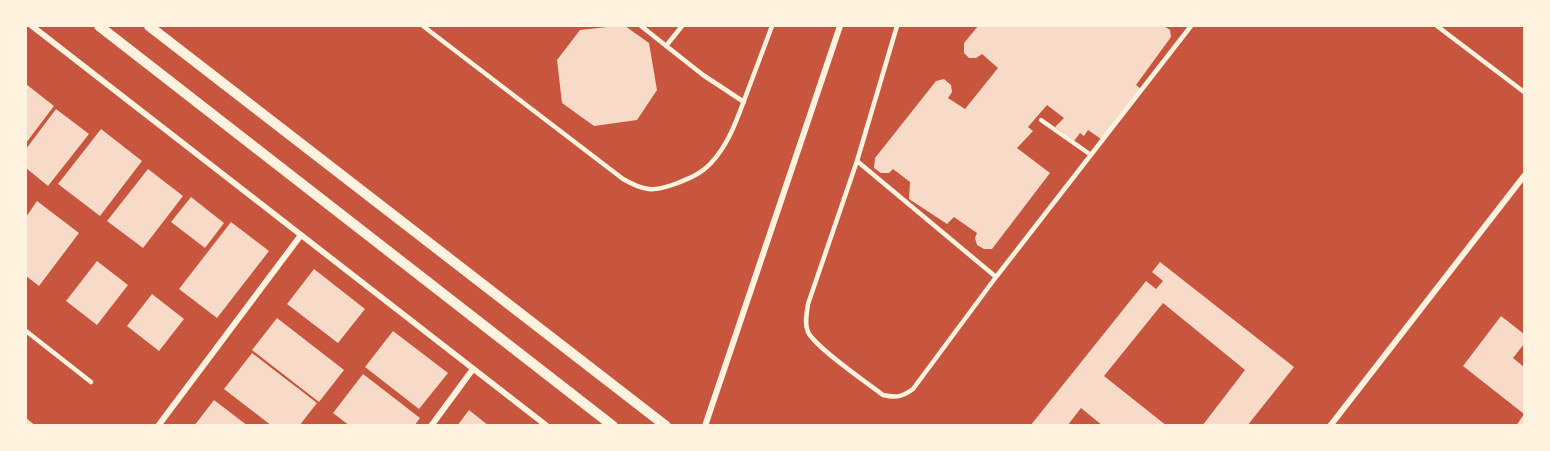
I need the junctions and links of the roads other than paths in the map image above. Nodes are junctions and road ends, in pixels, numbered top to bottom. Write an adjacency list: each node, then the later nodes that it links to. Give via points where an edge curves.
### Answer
1 (32, 26): 19 (street)
2 (99, 26): 27 (street)
3 (149, 26): 28 (street)
4 (423, 26): 14 (lane, via 638,188 662,189 691,178 709,165 723,148)
5 (641, 26): 12 (lane)
6 (682, 26): 12 (lane)
7 (772, 26): 14 (lane)
8 (840, 26): 29 (street)
9 (897, 26): 17 (lane)
10 (1191, 26): 16 (lane)
11 (1437, 26): 13 (lane)
12 (666, 46): 14 (lane)
13 (1524, 93)
14 (744, 102)
15 (1041, 120): 16 (lane)
16 (1091, 155): 20 (lane)
17 (857, 162): 20 (lane); 20 (lane, via 808,304 808,332 816,344 883,395 903,396 913,389)
18 (1524, 176): 30 (street)
19 (301, 235): 22 (street); 24 (street)
20 (996, 277)
21 (26, 331): 23 (lane)
22 (473, 369): 25 (street); 26 (street)
23 (91, 382)
24 (158, 426)
25 (430, 426)
26 (547, 426)
27 (613, 426)
28 (666, 426)
29 (705, 426)
30 (1330, 426)

